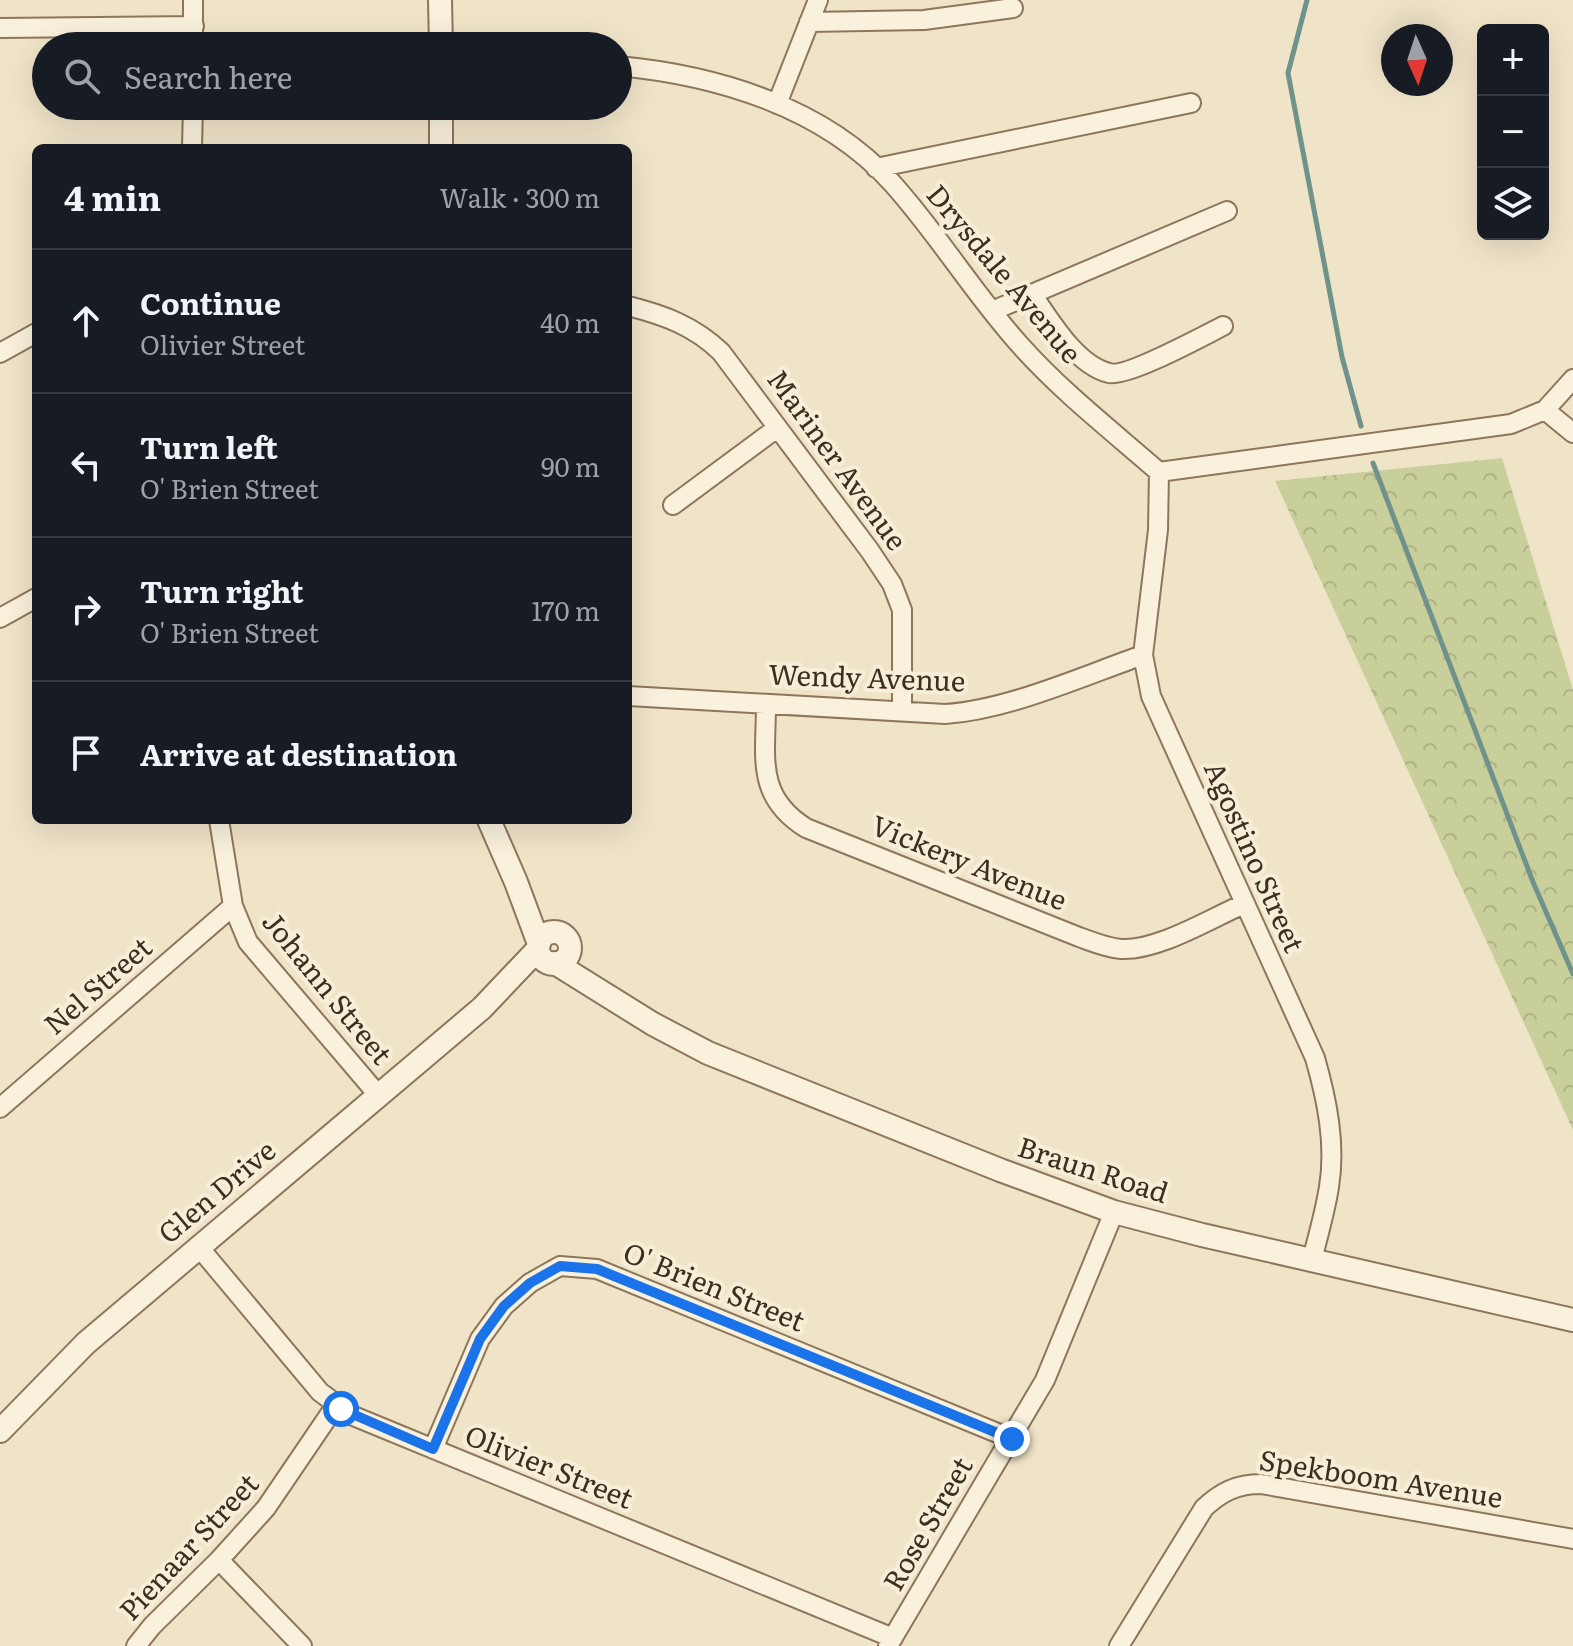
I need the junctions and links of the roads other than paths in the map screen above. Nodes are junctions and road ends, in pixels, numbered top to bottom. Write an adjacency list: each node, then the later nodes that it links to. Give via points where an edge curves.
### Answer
1 (193, 0): 6 (street)
2 (440, 0): 9 (street)
3 (818, 0): 5 (street)
4 (1013, 8): 5 (street, via 924,20)
5 (809, 22): 12 (street)
6 (194, 26): 7 (street); 8 (street)
7 (0, 28)
8 (194, 32)
9 (441, 32)
10 (632, 68): 12 (street, Drysdale Avenue, via 696,77)
11 (1191, 103): 17 (street)
12 (777, 104): 17 (street, Drysdale Avenue, via 839,137)
13 (193, 120): 15 (street)
14 (441, 120): 16 (street)
15 (192, 144)
16 (441, 144)
17 (876, 168): 21 (street, Drysdale Avenue)
18 (1227, 211): 19 (street)
19 (1032, 294): 21 (street); 22 (street, via 1069,344 1108,373 1127,372)
20 (632, 307): 27 (street, Mariner Avenue, via 670,318 708,340)
21 (992, 311): 29 (street, Drysdale Avenue, via 1054,381)
22 (1223, 326)
23 (32, 335): 24 (street)
24 (0, 353)
25 (1573, 379): 26 (street)
26 (1545, 410): 28 (street); 29 (street, via 1511,424)
27 (777, 428): 30 (street); 36 (street, Mariner Avenue, via 892,584 903,622)
28 (1573, 433)
29 (1159, 472): 33 (street, Agostino Street, via 1158,530)
30 (673, 505)
31 (32, 600): 32 (street)
32 (0, 618)
33 (1143, 655): 36 (street, Wendy Avenue, via 968,712); 39 (street, Agostino Street, via 1151,696)
34 (632, 696): 35 (street, Wendy Avenue)
35 (766, 704): 36 (street, Wendy Avenue); 39 (street, Vickery Avenue, via 771,793 790,818 806,828 1120,949 1164,939)
36 (902, 711)
37 (220, 824): 40 (street, Johann Street)
38 (491, 824): 41 (street, Braun Road)
39 (1244, 904): 46 (street, Agostino Street, via 1315,1058 1328,1112 1329,1189)
40 (233, 906): 42 (street, Johann Street, via 263,962); 43 (street, Nel Street)
41 (552, 951): 42 (street, Glen Drive); 44 (street, Braun Road, via 653,1024 708,1053)
42 (379, 1096): 45 (street, Glen Drive)
43 (0, 1108)
44 (1114, 1212): 46 (street, Braun Road); 50 (street, Rose Street, via 1045,1380)
45 (198, 1246): 48 (street, Olivier Street); 49 (street, Glen Drive, via 86,1343)
46 (1312, 1260): 47 (street, Braun Road)
47 (1573, 1320)
48 (336, 1405): 51 (street, Olivier Street); 53 (street, Pienaar Street, via 275,1497)
49 (0, 1431)
50 (1012, 1439): 51 (street, O' Brien Street, via 597,1269 560,1266 530,1283 488,1324); 54 (street, Rose Street)
51 (433, 1449): 54 (street, Olivier Street)
52 (1573, 1539): 57 (street, Spekboom Avenue, via 1261,1484 1238,1486 1204,1508)
53 (219, 1560): 55 (street, Pienaar Street); 56 (street)
54 (891, 1642)
55 (136, 1646)
56 (302, 1646)
57 (1119, 1646)

